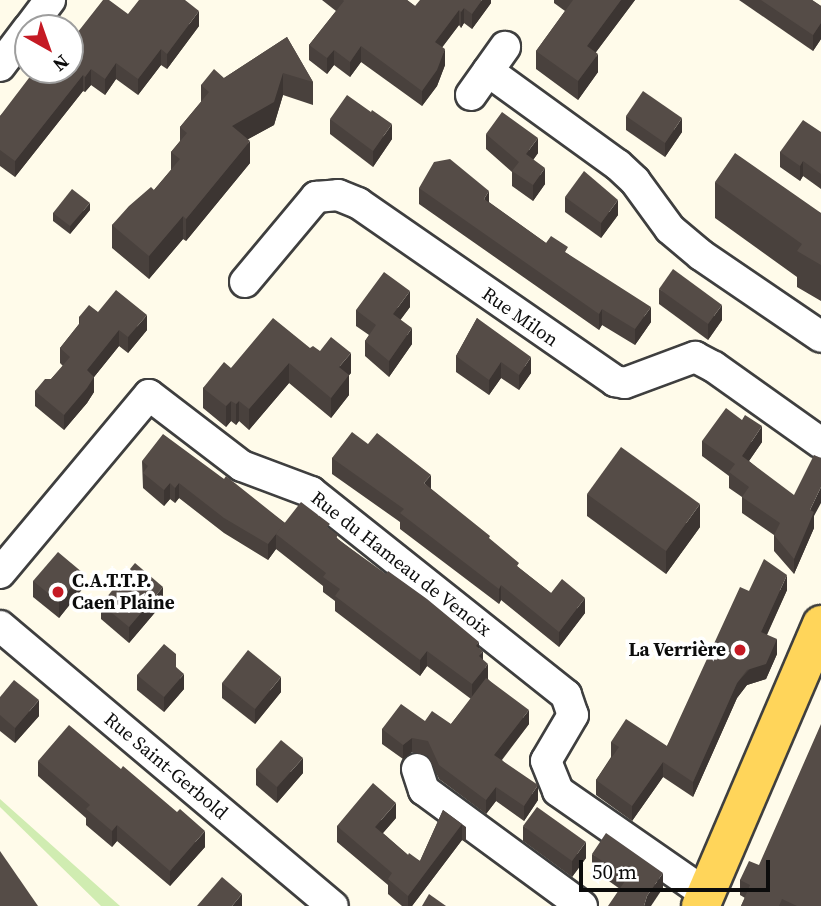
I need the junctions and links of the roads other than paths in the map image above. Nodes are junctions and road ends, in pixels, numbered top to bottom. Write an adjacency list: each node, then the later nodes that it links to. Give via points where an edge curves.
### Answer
1 (505, 47): 4 (street)
2 (14, 48): 3 (street)
3 (0, 66)
4 (488, 71): 5 (street); 7 (street, via 618,165 670,229 701,255)
5 (471, 95)
6 (245, 282): 8 (street, Rue Milon, via 316,197 338,195 358,203 615,381 625,383 695,356)
7 (821, 337)
8 (821, 443)
9 (0, 573): 13 (street, Rue du Hameau de Venoix, via 149,395 242,466 311,492 566,695 573,715 546,761 558,791)
10 (0, 626): 14 (street, Rue Saint-Gerbold)
11 (819, 634): 13 (main road)
12 (417, 769): 15 (street, via 424,790)
13 (702, 899)
14 (332, 906)
15 (582, 906)

